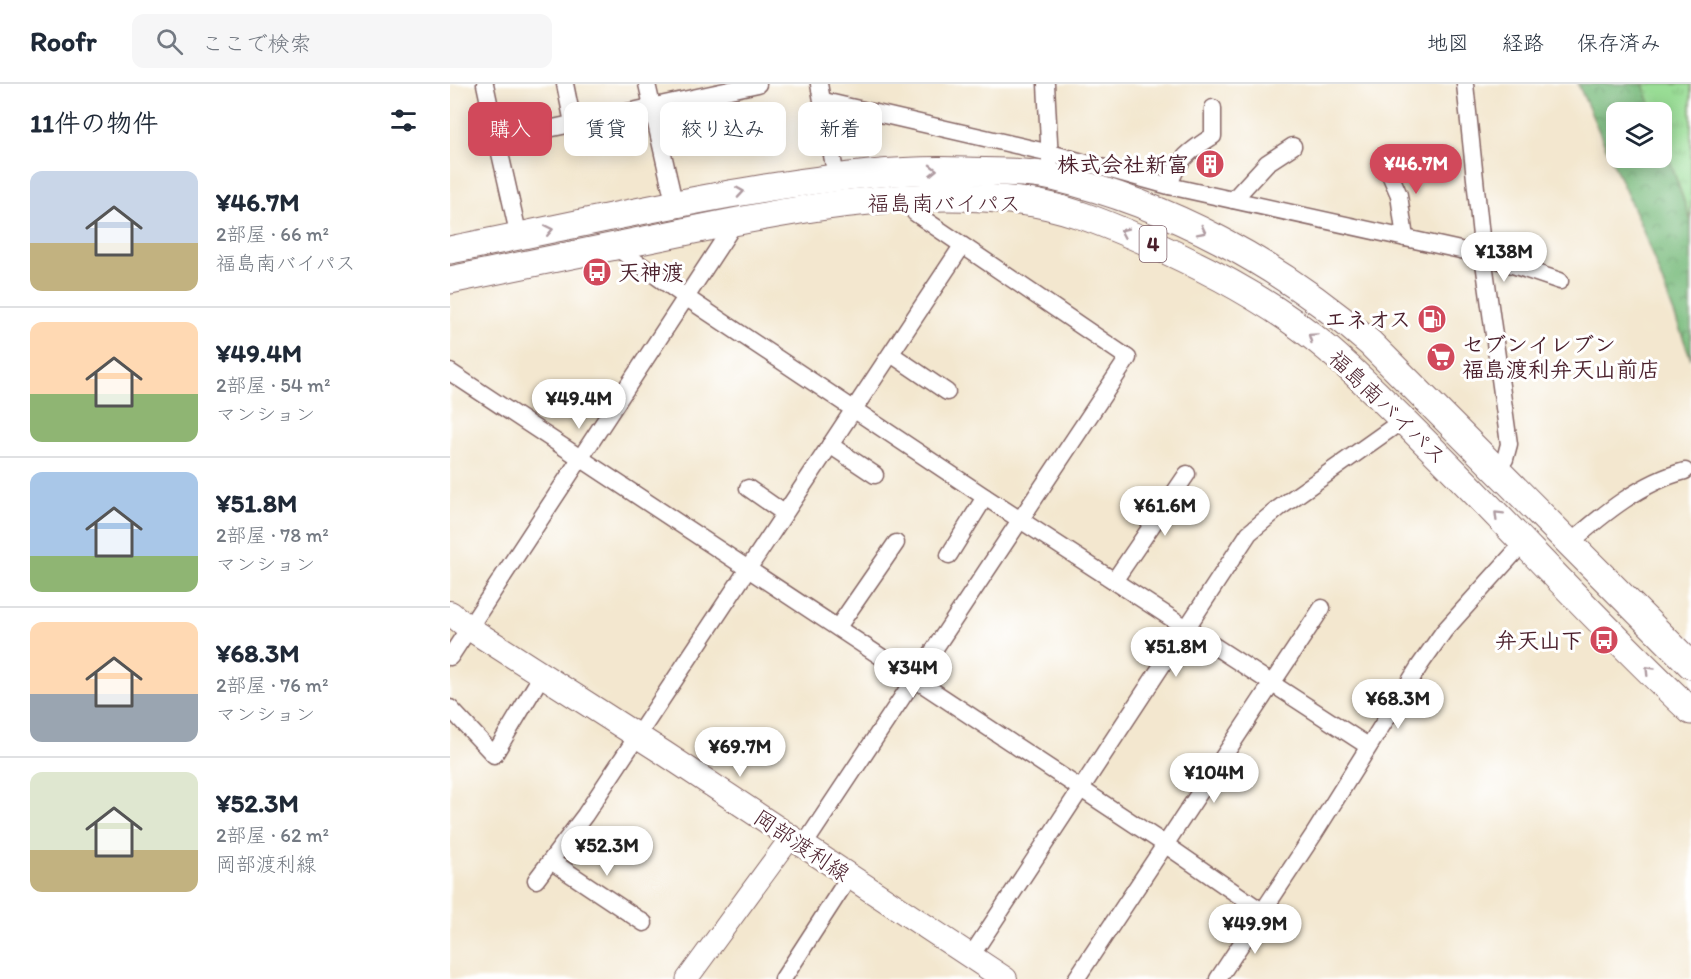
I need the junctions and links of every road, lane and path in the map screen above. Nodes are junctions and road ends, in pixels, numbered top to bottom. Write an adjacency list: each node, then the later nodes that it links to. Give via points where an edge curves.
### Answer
1 (485, 84): 10 (street)
2 (565, 84): 11 (street)
3 (647, 84): 12 (street)
4 (758, 84): 8 (street)
5 (819, 84): 9 (street)
6 (1046, 84): 18 (street)
7 (1465, 84): 30 (street)
8 (738, 86): 12 (street)
9 (824, 101): 18 (street); 19 (street)
10 (489, 102)
11 (569, 102)
12 (652, 107): 13 (street); 23 (street)
13 (648, 108)
14 (1213, 108): 20 (street, via 1213,136 1184,155)
15 (1293, 146): 22 (street, via 1268,163)
16 (501, 156): 25 (street)
17 (1385, 163): 26 (street, via 1399,195)
18 (1050, 165): 19 (highway, 福島南バイパス / 4, one-way to 18, via 888,171); 20 (street); 41 (highway, 福島南バイパス / 4, one-way to 41, via 1174,217 1285,277 1370,343)
19 (836, 177): 23 (highway, 福島南バイパス / 4, one-way to 19)
20 (1169, 186): 22 (street)
21 (911, 199): 24 (highway, 福島南バイパス / 4, via 804,208); 28 (street, via 915,213); 38 (highway, 福島南バイパス / 4, one-way to 21, via 1328,348 1274,310 1166,250 1111,226 1022,201)
22 (1233, 200): 26 (street)
23 (674, 202): 25 (highway, 福島南バイパス / 4, one-way to 23)
24 (736, 221): 27 (highway, 福島南バイパス / 4); 33 (street)
25 (519, 237): 29 (highway, 福島南バイパス / 4)
26 (1405, 238): 30 (street)
27 (615, 246): 31 (highway, 福島南バイパス / 4); 33 (street)
28 (962, 246): 34 (street); 48 (street, via 1128,358)
29 (450, 250)
30 (1483, 255): 32 (street); 41 (street, via 1509,444)
31 (450, 279)
32 (1560, 281)
33 (687, 298): 37 (street); 40 (street)
34 (891, 354): 36 (street); 37 (street)
35 (450, 372): 40 (street)
36 (946, 392)
37 (855, 408): 39 (street); 46 (street)
38 (1403, 420): 49 (highway, 福島南バイパス / 4, one-way to 38); 59 (street, via 1249,533)
39 (830, 445): 44 (street); 47 (street)
40 (581, 459): 53 (street); 58 (street)
41 (1497, 470): 51 (highway, 福島南バイパス / 4)
42 (1685, 471): 51 (street, via 1620,503)
43 (1187, 474): 54 (street)
44 (875, 476)
45 (748, 488): 47 (street)
46 (985, 497): 48 (street); 52 (street)
47 (784, 513): 53 (street)
48 (1021, 519): 54 (street); 63 (street)
49 (1525, 541): 66 (highway, 福島南バイパス / 4, one-way to 49); 68 (street, via 1444,632)
50 (896, 543): 57 (street)
51 (1570, 543): 61 (highway, 福島南バイパス / 4)
52 (949, 555)
53 (746, 569): 57 (street); 67 (street)
54 (1114, 581): 59 (street)
55 (1322, 608): 64 (street)
56 (450, 612): 58 (main road, 岡部渡利線)
57 (838, 627): 63 (street)
58 (469, 628): 60 (street); 62 (main road, 岡部渡利線)
59 (1188, 630): 64 (street); 69 (street)
60 (450, 657)
61 (1691, 665)
62 (542, 675): 65 (street, via 494,755); 67 (main road, 岡部渡利線)
63 (915, 679): 69 (street); 70 (street)
64 (1272, 686): 68 (street); 71 (street)
65 (450, 708)
66 (1691, 711)
67 (638, 736): 70 (main road, 岡部渡利線); 72 (street)
68 (1368, 746): 75 (street)
69 (1080, 789): 71 (street); 77 (street)
70 (797, 841): 73 (main road, 岡部渡利線); 78 (street)
71 (1166, 845): 75 (street); 81 (street)
72 (551, 861): 74 (street); 76 (street)
73 (849, 877): 77 (main road, 岡部渡利線); 79 (street)
74 (536, 880)
75 (1263, 912): 82 (street)
76 (644, 923)
77 (971, 956): 80 (main road, 岡部渡利線)
78 (687, 979)
79 (783, 979)
80 (1005, 979)
81 (1076, 979)
82 (1218, 979)

